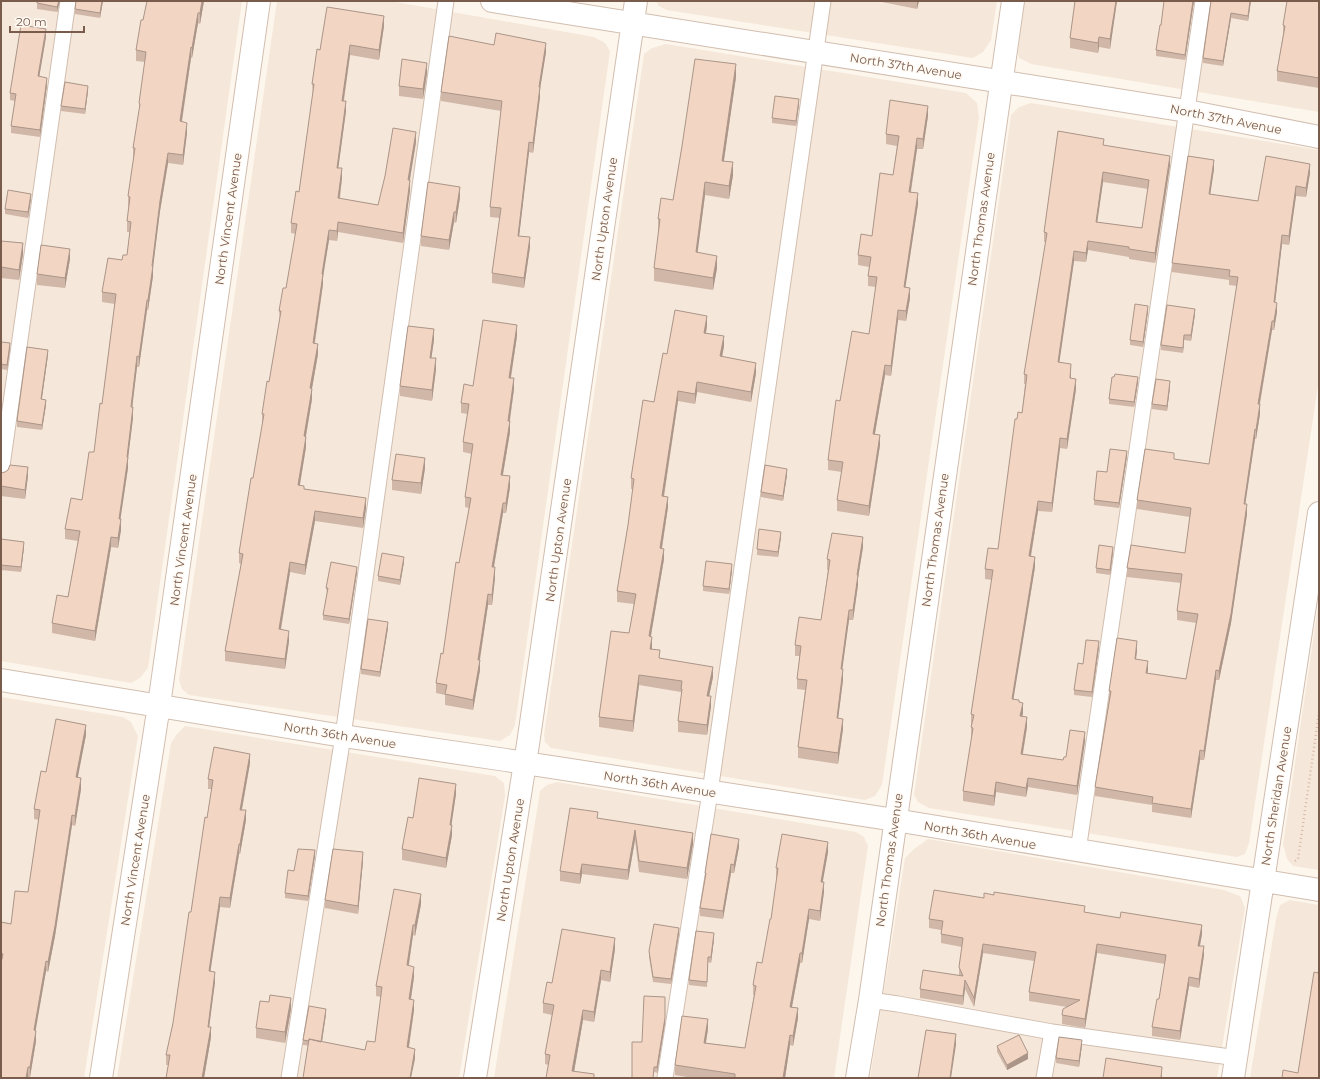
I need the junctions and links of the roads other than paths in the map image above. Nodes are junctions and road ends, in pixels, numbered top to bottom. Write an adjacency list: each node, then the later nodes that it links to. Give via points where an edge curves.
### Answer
1 (68, 1): 14 (lane)
2 (260, 1): 17 (street, North Vincent Avenue)
3 (446, 1): 18 (lane)
4 (492, 1): 9 (street, North 37th Avenue)
5 (636, 1): 9 (street, North Upton Avenue)
6 (823, 1): 10 (lane)
7 (1013, 1): 11 (street, North Thomas Avenue)
8 (1203, 1): 12 (lane)
9 (632, 24): 10 (street, North 37th Avenue); 19 (street, North Upton Avenue)
10 (816, 52): 11 (street, North 37th Avenue); 20 (lane)
11 (1001, 81): 12 (street, North 37th Avenue); 21 (street, North Thomas Avenue)
12 (1187, 111): 13 (street, North 37th Avenue); 22 (lane)
13 (1319, 137)
14 (1, 473)
15 (1319, 513): 23 (street, North Sheridan Avenue)
16 (1, 680): 17 (street, North 36th Avenue)
17 (159, 705): 18 (street, North 36th Avenue); 28 (street, North Vincent Avenue)
18 (343, 736): 19 (street, North 36th Avenue); 29 (lane)
19 (526, 763): 20 (street, North 36th Avenue); 30 (street, North Upton Avenue)
20 (710, 792): 21 (street, North 36th Avenue); 31 (lane)
21 (895, 820): 22 (street, North 36th Avenue); 25 (street, North Thomas Avenue)
22 (1078, 852): 23 (street, North 36th Avenue)
23 (1264, 881): 24 (street, North 36th Avenue); 27 (street, North Sheridan Avenue)
24 (1319, 890)
25 (870, 1000): 26 (lane); 32 (street, North Thomas Avenue)
26 (1052, 1032): 27 (lane); 33 (lane)
27 (1235, 1068)
28 (102, 1078)
29 (289, 1078)
30 (475, 1078)
31 (665, 1078)
32 (857, 1078)
33 (1044, 1078)

